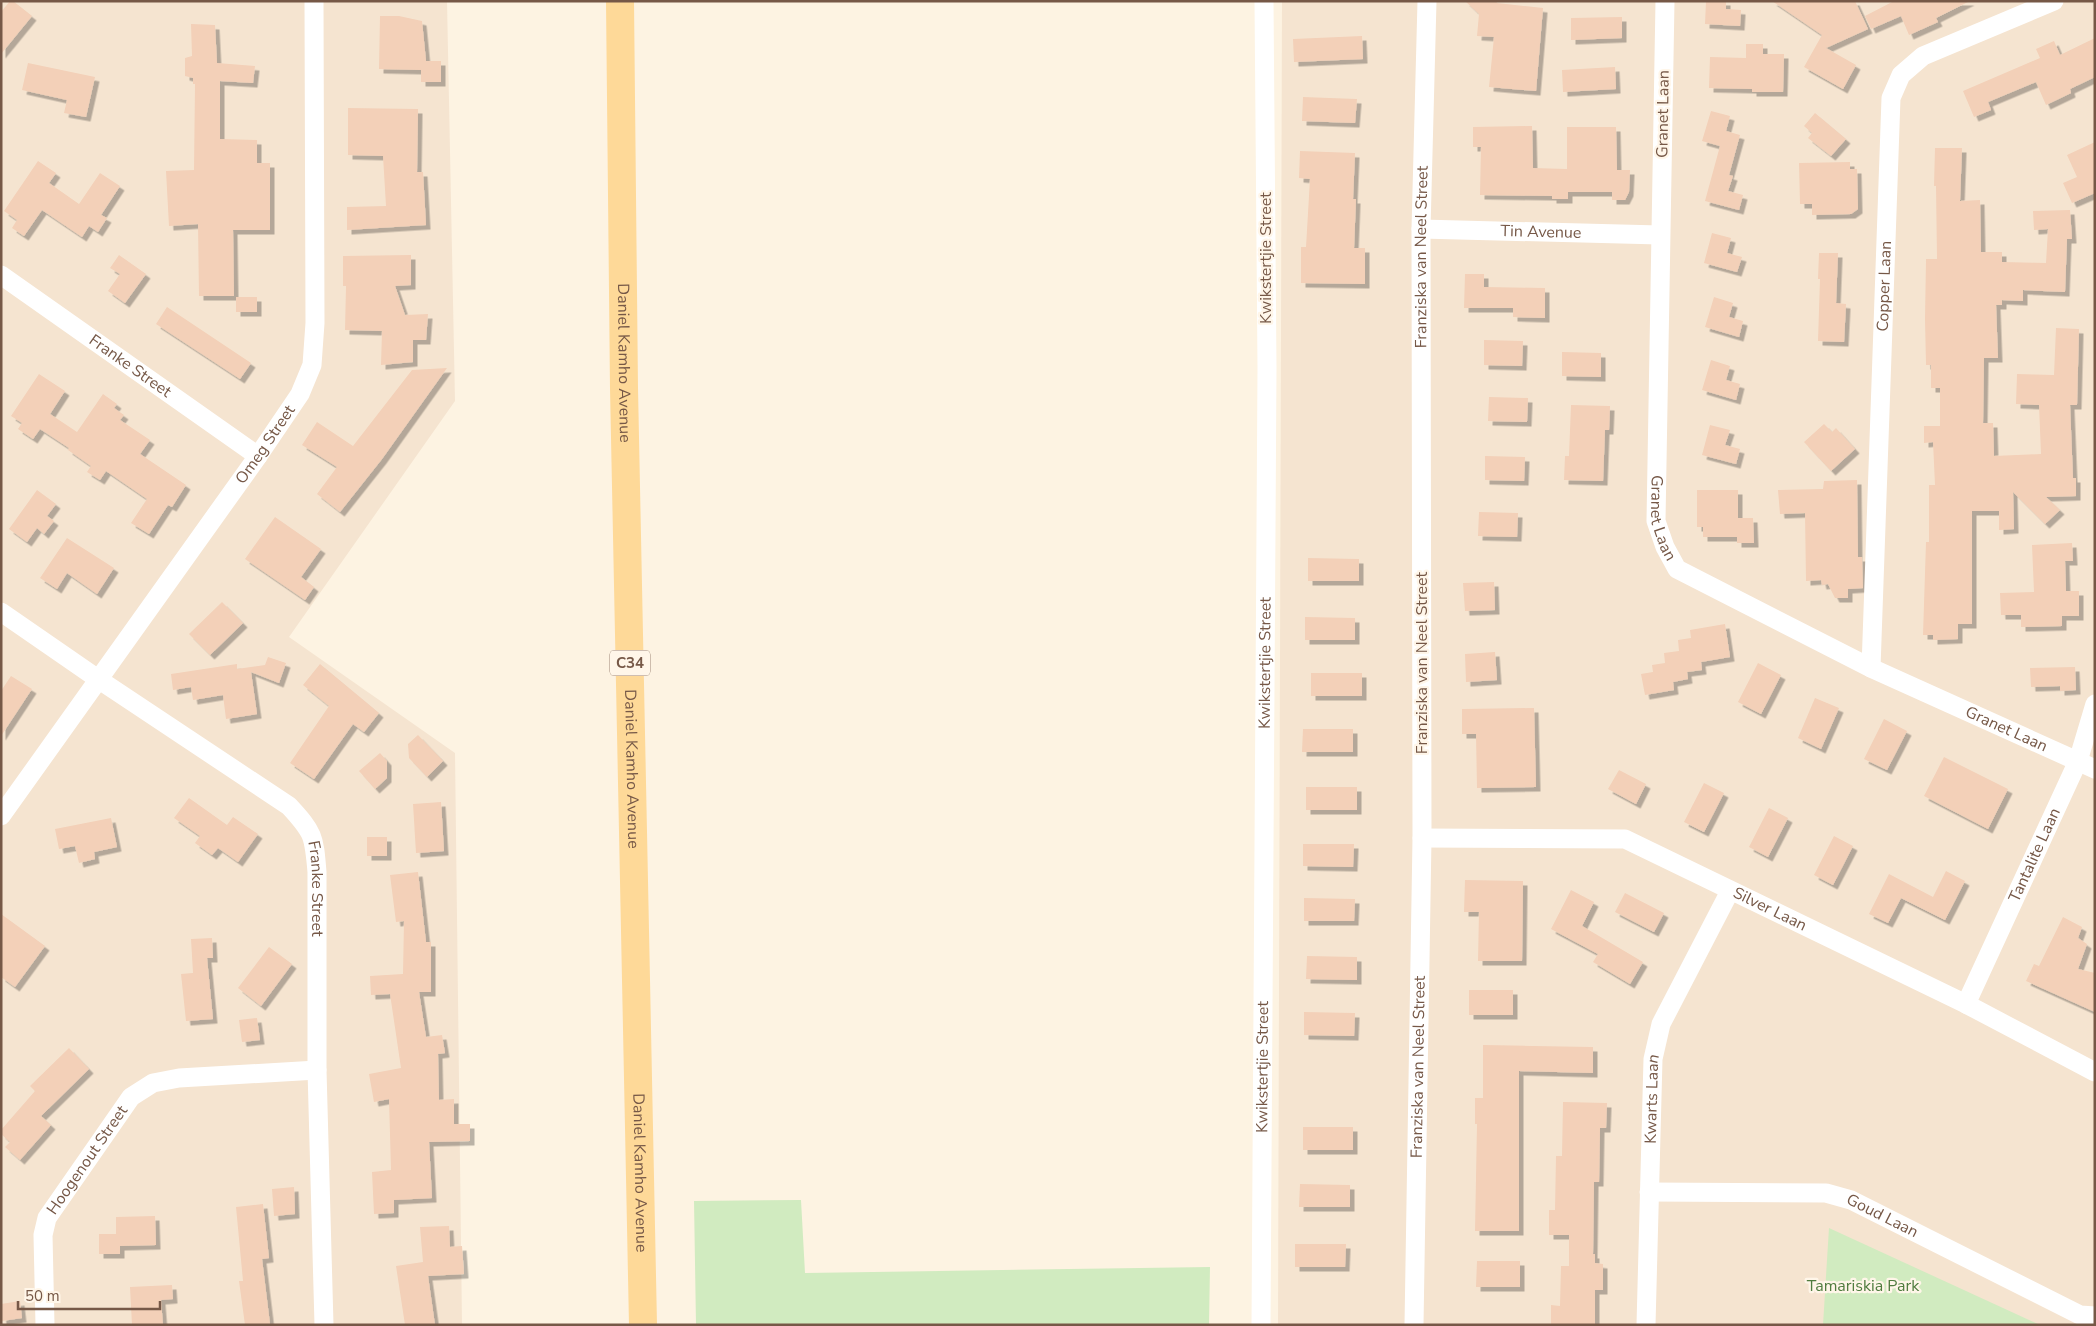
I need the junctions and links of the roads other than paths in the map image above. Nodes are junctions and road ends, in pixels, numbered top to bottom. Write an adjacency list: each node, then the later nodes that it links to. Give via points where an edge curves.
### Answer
1 (314, 1): 10 (street, Omeg Street, via 315,322 312,365 300,394)
2 (620, 1): 26 (main road, Daniel Kamho Avenue / C34, via 624,398)
3 (1264, 1): 27 (street, Kwikstertjie Street, via 1266,378)
4 (1426, 1): 7 (street, Franziska van Neel Street)
5 (1665, 1): 8 (street, Granet Laan)
6 (2054, 1): 12 (street, Copper Laan, via 1922,56 1901,75 1891,98)
7 (1421, 229): 8 (street, Tin Avenue); 17 (street, Franziska van Neel Street)
8 (1660, 234): 12 (street, Granet Laan, via 1656,521 1665,548 1678,569)
9 (1, 276): 10 (street, Franke Street)
10 (258, 456): 13 (street, Omeg Street)
11 (1, 612): 13 (street, Franke Street)
12 (1871, 668): 15 (street, Granet Laan)
13 (98, 679): 16 (street, Omeg Street); 20 (street, Franke Street, via 289,806 308,827 314,841 317,872)
14 (2095, 704): 15 (street, Tantalite Laan)
15 (2087, 765): 19 (street, Tantalite Laan)
16 (1, 816)
17 (1422, 838): 18 (street, Silver Laan, via 1626,839); 28 (street, Franziska van Neel Street)
18 (1730, 891): 19 (street, Silver Laan); 22 (street, Kwarts Laan, via 1661,1024 1653,1059)
19 (1966, 1004): 21 (street, Silver Laan)
20 (317, 1070): 24 (street, Hoogenout Street, via 179,1078 153,1083 131,1097 47,1218 43,1235); 25 (street, Franke Street)
21 (2095, 1072)
22 (1649, 1192): 23 (street, Goud Laan, via 1826,1193 1851,1200); 29 (street, Kwarts Laan)
23 (2084, 1318)
24 (45, 1325)
25 (324, 1325)
26 (643, 1325)
27 (1261, 1325)
28 (1414, 1325)
29 (1646, 1325)

